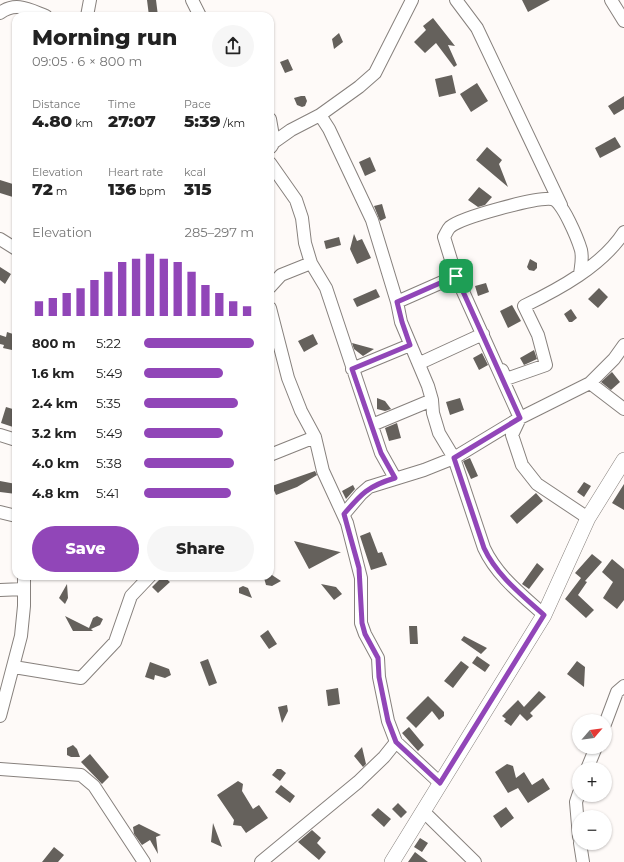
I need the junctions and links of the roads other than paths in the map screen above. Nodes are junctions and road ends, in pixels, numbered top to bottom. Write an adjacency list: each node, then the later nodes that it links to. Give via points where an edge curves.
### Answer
1 (90, 0): 7 (street)
2 (192, 0): 8 (street)
3 (412, 0): 11 (street, via 375,72 359,88)
4 (456, 0): 14 (street, via 477,28)
5 (610, 0): 10 (street)
6 (35, 12): 9 (street, via 18,6)
7 (88, 12)
8 (198, 12)
9 (0, 13)
10 (624, 21)
11 (320, 115): 12 (street, via 291,130); 23 (street, via 372,220)
12 (274, 143)
13 (274, 169): 19 (street, via 296,200)
14 (561, 205): 20 (street, via 581,250); 21 (street, via 553,199 537,200 495,209 451,226 444,237)
15 (624, 232): 18 (street)
16 (0, 239): 17 (street)
17 (12, 246)
18 (620, 248): 20 (street)
19 (311, 263): 22 (street, via 281,275); 29 (street, via 326,288)
20 (580, 274): 25 (street, via 553,292 524,306 538,335 546,365 506,379)
21 (456, 276): 23 (street); 25 (street)
22 (274, 281)
23 (397, 302): 26 (street)
24 (274, 324): 36 (street, via 288,378)
25 (483, 334): 28 (street); 33 (street)
26 (410, 345): 28 (street); 29 (street)
27 (624, 345): 30 (street)
28 (420, 363): 31 (street)
29 (352, 369): 34 (street)
30 (590, 383): 32 (street); 33 (street)
31 (432, 400): 34 (street); 39 (street, via 439,433)
32 (624, 409)
33 (520, 418): 39 (street); 45 (street, via 512,435 522,465 537,484)
34 (372, 425): 41 (street, via 381,453)
35 (0, 435): 37 (street)
36 (315, 437): 38 (street); 43 (street, via 323,471)
37 (12, 439)
38 (274, 453)
39 (454, 458): 41 (street); 50 (street, via 489,560 503,577)
40 (624, 460): 45 (street)
41 (395, 478): 43 (street, via 370,487)
42 (0, 512): 44 (street)
43 (344, 514): 55 (street, via 359,568 362,623 378,658 388,721)
44 (12, 515)
45 (588, 518): 50 (street)
46 (24, 580): 48 (street)
47 (146, 580): 51 (street, via 131,596 115,642 81,678)
48 (24, 589): 49 (street); 51 (street, via 23,621)
49 (0, 590)
50 (544, 615): 57 (street)
51 (14, 667): 54 (street)
52 (624, 686): 53 (street, via 617,692)
53 (609, 714)
54 (0, 716)
55 (396, 742): 57 (street); 61 (street, via 358,782)
56 (0, 770): 60 (street, via 81,775 94,786)
57 (440, 783): 58 (street)
58 (423, 810): 62 (street); 63 (street)
59 (581, 850): 64 (street)
60 (144, 862)
61 (261, 862)
62 (392, 862)
63 (475, 862)
64 (583, 862)

